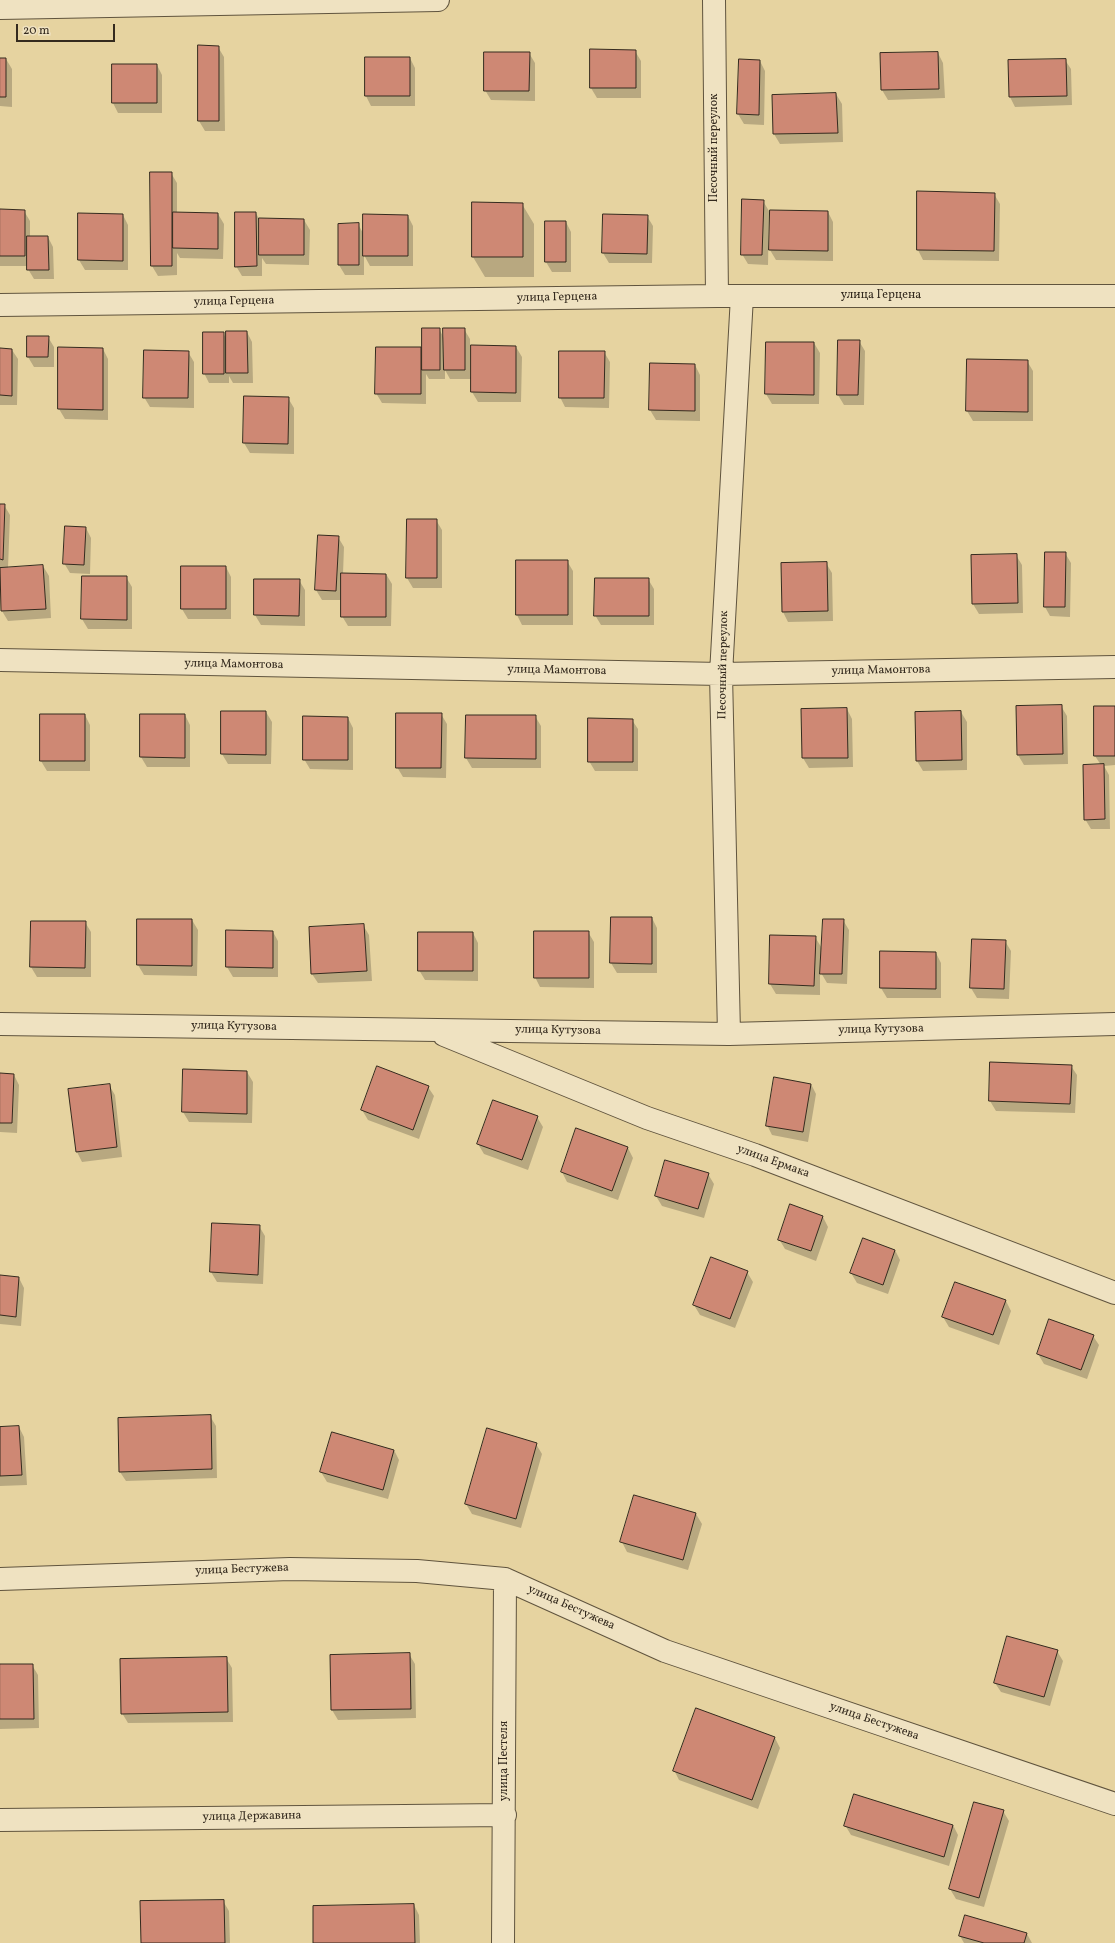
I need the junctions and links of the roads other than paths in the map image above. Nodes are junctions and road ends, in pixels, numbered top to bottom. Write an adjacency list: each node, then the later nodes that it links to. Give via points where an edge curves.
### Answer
1 (438, 0): 3 (street)
2 (714, 0): 4 (street, Песочный переулок)
3 (0, 8)
4 (716, 296): 5 (street, улица Герцена); 7 (street, улица Герцена)
5 (742, 296): 6 (street, улица Герцена); 10 (street, Песочный переулок)
6 (1115, 296)
7 (0, 304)
8 (0, 660): 10 (street, улица Мамонтова)
9 (1115, 667): 10 (street, улица Мамонтова)
10 (721, 674): 14 (street, Песочный переулок)
11 (0, 1024): 13 (street, улица Кутузова)
12 (1115, 1024): 14 (street, улица Кутузова)
13 (432, 1030): 14 (street, улица Кутузова); 15 (street, улица Ермака, via 647,1118 756,1155)
14 (729, 1034)
15 (1115, 1293)
16 (505, 1578): 17 (street, улица Бестужева, via 417,1571 290,1568); 18 (street, улица Бестужева, via 665,1650); 19 (street, улица Пестеля)
17 (0, 1579)
18 (1115, 1804)
19 (505, 1815): 20 (street, улица Державина); 21 (street, улица Пестеля)
20 (0, 1820)
21 (503, 1943)

